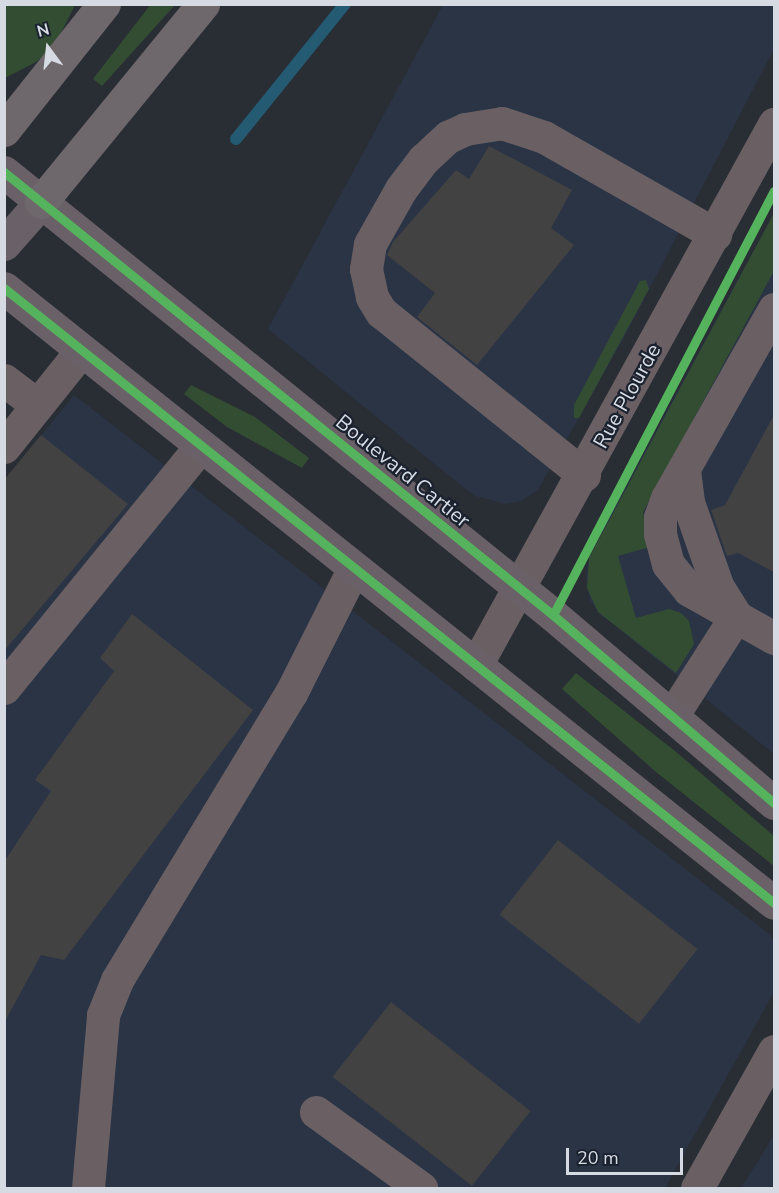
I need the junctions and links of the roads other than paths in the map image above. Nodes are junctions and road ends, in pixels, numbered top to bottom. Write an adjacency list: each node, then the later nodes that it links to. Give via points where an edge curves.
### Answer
1 (104, 4): 3 (highway)
2 (203, 4): 6 (highway)
3 (4, 130)
4 (770, 143): 7 (street, Rue Plourde)
5 (4, 172): 6 (main road, Boulevard Cartier)
6 (41, 202): 8 (main road); 18 (main road, Boulevard Cartier)
7 (715, 234): 16 (street, Rue Plourde); 16 (street, via 544,137 502,123 465,129 448,137 424,159 370,244 366,269 372,297 381,312)
8 (4, 244)
9 (4, 288): 11 (main road)
10 (774, 309): 19 (street, via 660,517 668,564 689,590)
11 (81, 351): 13 (street); 14 (main road)
12 (4, 380): 13 (street)
13 (37, 405): 15 (street)
14 (201, 446): 17 (main road); 22 (street)
15 (4, 447)
16 (584, 475): 18 (street, Rue Plourde)
17 (354, 568): 21 (main road); 28 (street, via 291,693 117,980 103,1015)
18 (521, 589): 21 (street, Rue Plourde); 23 (main road, Boulevard Cartier)
19 (736, 616): 20 (street); 23 (street)
20 (774, 638)
21 (476, 666): 25 (main road)
22 (4, 688)
23 (672, 716): 24 (main road, Boulevard Cartier)
24 (774, 803)
25 (774, 903)
26 (774, 1052): 30 (street)
27 (316, 1112): 29 (street)
28 (88, 1188)
29 (421, 1188)
30 (697, 1188)

